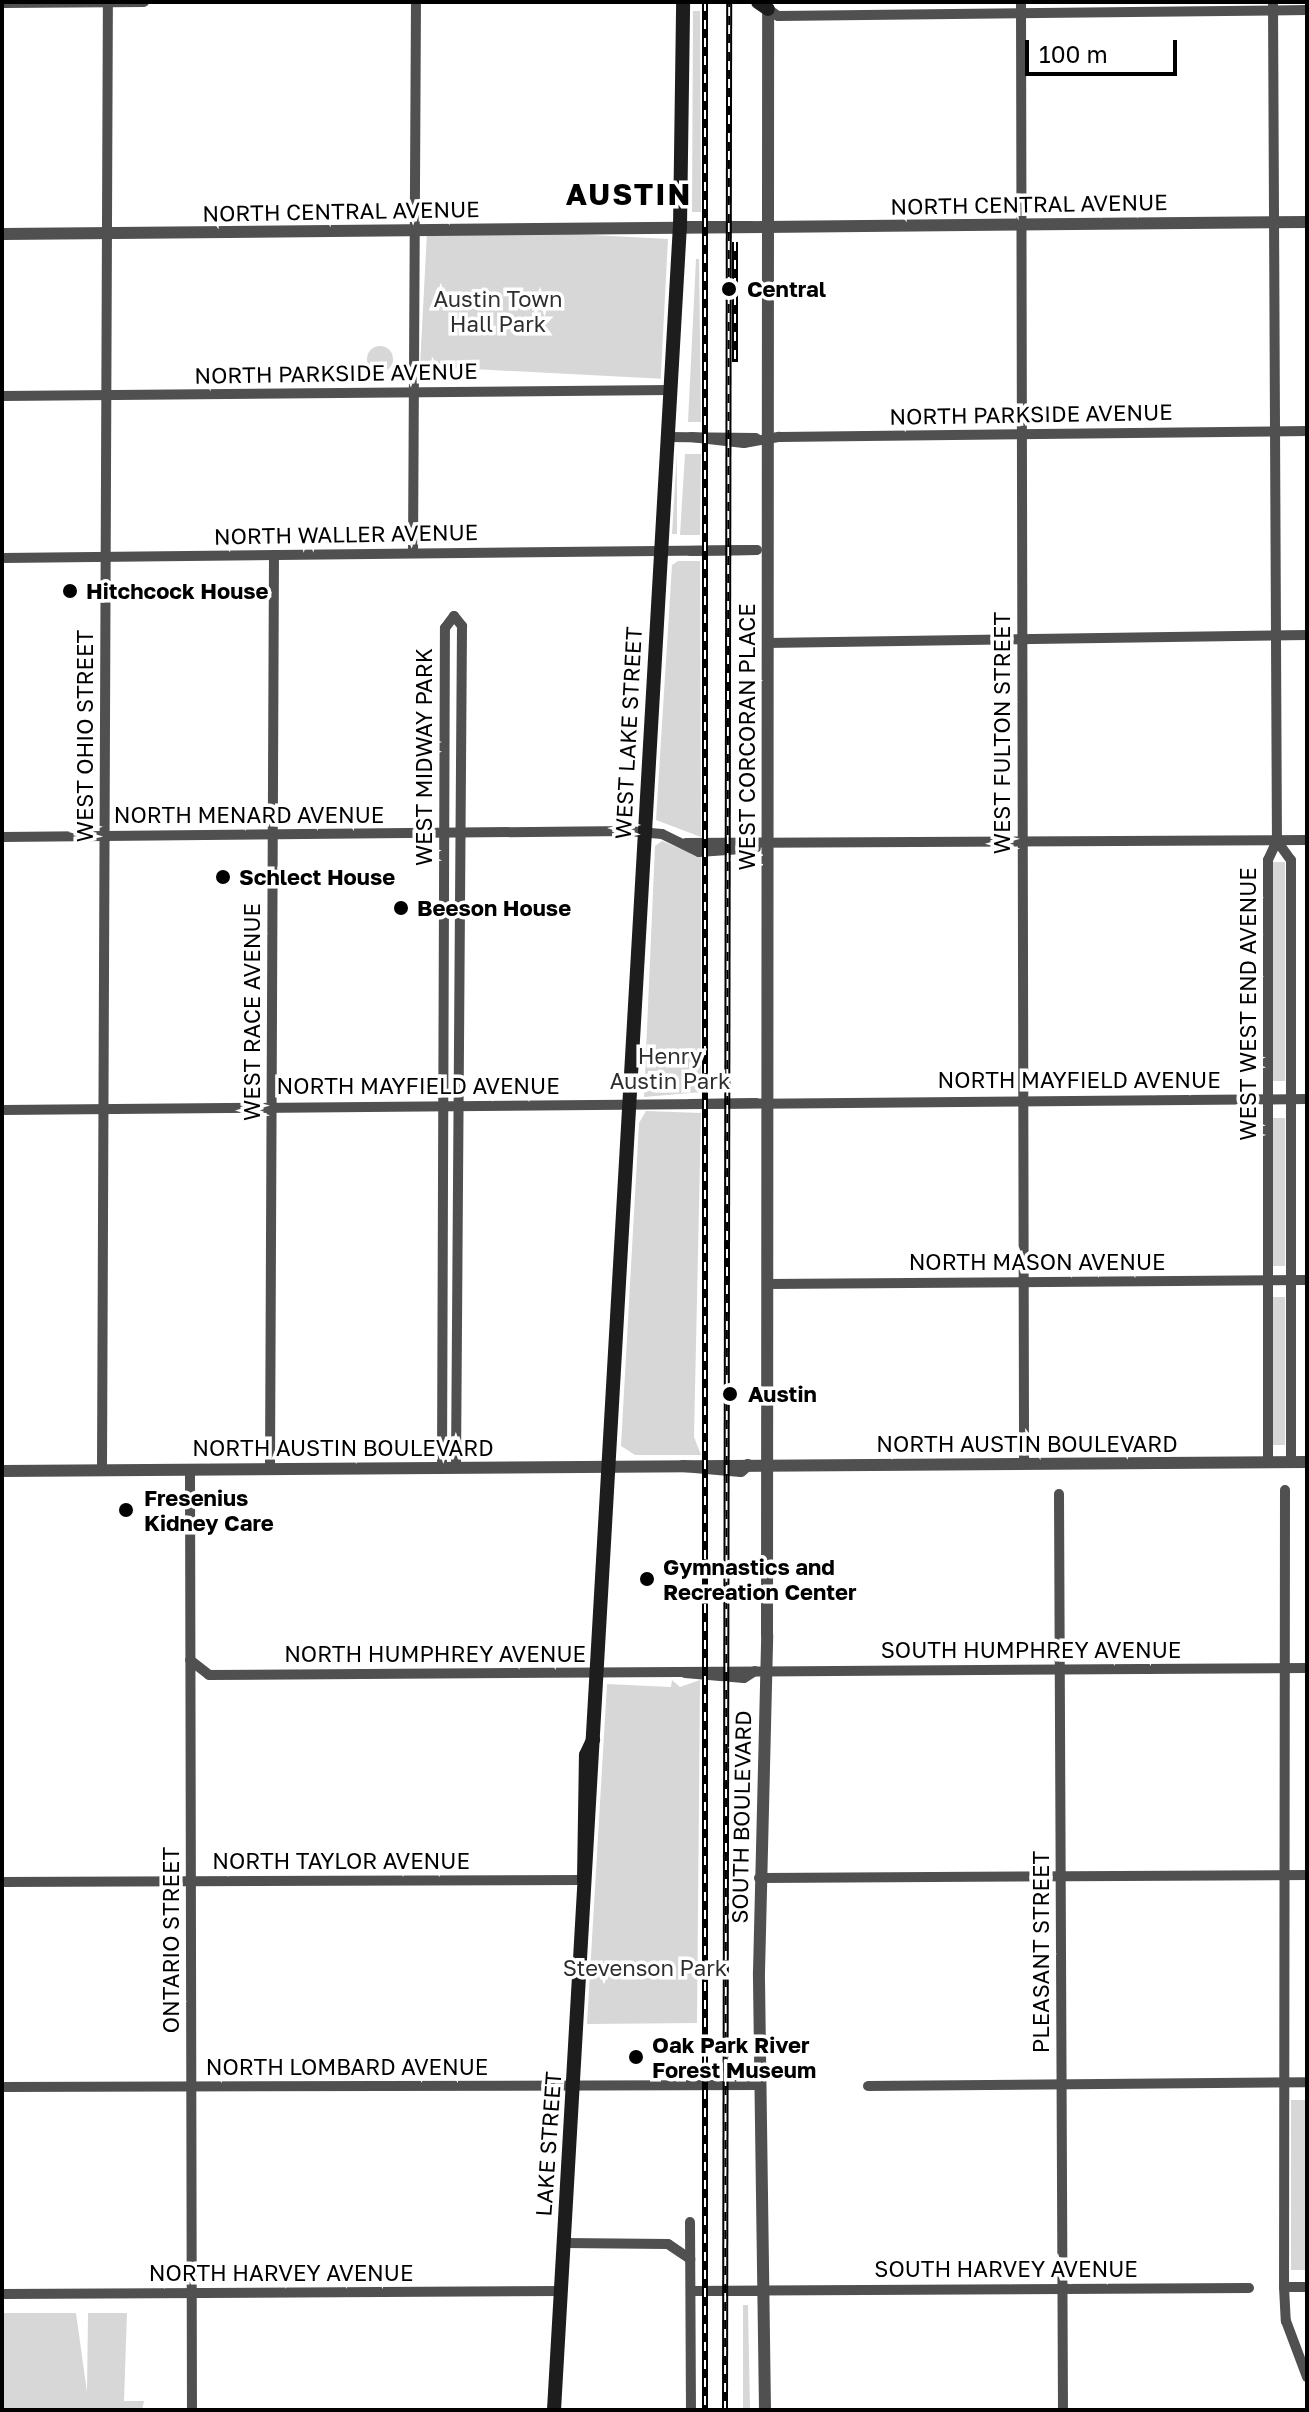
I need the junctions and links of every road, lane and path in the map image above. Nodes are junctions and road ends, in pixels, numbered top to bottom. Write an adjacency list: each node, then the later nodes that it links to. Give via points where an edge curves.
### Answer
1 (108, 2): 2 (street); 5 (street); 16 (street, WEST OHIO STREET)
2 (144, 2)
3 (416, 2): 15 (street)
4 (683, 2): 13 (main road, WEST LAKE STREET)
5 (2, 3)
6 (765, 4): 8 (street, via 778,16); 14 (street, WEST CORCORAN PLACE)
7 (1273, 6): 8 (street); 9 (street); 10 (street)
8 (1021, 7): 12 (street, WEST FULTON STREET)
9 (1307, 10)
10 (1273, 222): 11 (street, NORTH CENTRAL AVENUE); 12 (street, NORTH CENTRAL AVENUE); 22 (street)
11 (1307, 222)
12 (1021, 224): 14 (street, NORTH CENTRAL AVENUE); 24 (street, WEST FULTON STREET)
13 (680, 227): 14 (street, NORTH CENTRAL AVENUE); 15 (street, NORTH CENTRAL AVENUE); 18 (main road, WEST LAKE STREET)
14 (767, 227): 26 (street, WEST CORCORAN PLACE)
15 (415, 230): 16 (street, NORTH CENTRAL AVENUE); 19 (street)
16 (107, 233): 17 (street, NORTH CENTRAL AVENUE); 20 (street, WEST OHIO STREET)
17 (2, 234)
18 (670, 390): 19 (street, NORTH PARKSIDE AVENUE); 25 (main road, WEST LAKE STREET)
19 (414, 392): 20 (street, NORTH PARKSIDE AVENUE); 29 (street)
20 (106, 395): 21 (street, NORTH PARKSIDE AVENUE); 31 (street, WEST OHIO STREET)
21 (2, 396)
22 (1273, 431): 23 (street, NORTH PARKSIDE AVENUE); 24 (street, NORTH PARKSIDE AVENUE); 34 (street)
23 (1307, 431)
24 (1022, 434): 26 (street, NORTH PARKSIDE AVENUE); 35 (street, WEST FULTON STREET)
25 (667, 437): 26 (street, NORTH PARKSIDE AVENUE, via 714,443); 28 (main road, WEST LAKE STREET)
26 (762, 438): 27 (street, WEST CORCORAN PLACE)
27 (762, 550): 28 (street, NORTH WALLER AVENUE); 36 (street, WEST CORCORAN PLACE)
28 (660, 551): 29 (street, NORTH WALLER AVENUE); 39 (main road, WEST LAKE STREET)
29 (413, 553): 30 (street, NORTH WALLER AVENUE)
30 (274, 555): 31 (street, NORTH WALLER AVENUE); 42 (street, WEST RACE AVENUE)
31 (106, 557): 32 (street, NORTH WALLER AVENUE); 43 (street, WEST OHIO STREET)
32 (2, 558)
33 (1307, 635): 34 (street)
34 (1275, 636): 35 (street); 46 (street)
35 (1022, 640): 36 (street); 47 (street, WEST FULTON STREET)
36 (767, 643): 48 (street, WEST CORCORAN PLACE)
37 (445, 694): 38 (street); 38 (street, WEST MIDWAY PARK, via 445,628 454,616 462,626); 40 (street, WEST MIDWAY PARK)
38 (461, 694): 41 (street, WEST MIDWAY PARK)
39 (644, 832): 41 (street, NORTH MENARD AVENUE); 48 (street, NORTH MENARD AVENUE, via 686,843 699,852); 56 (main road, WEST LAKE STREET)
40 (444, 834): 41 (street, NORTH MENARD AVENUE); 42 (street, NORTH MENARD AVENUE); 54 (street, WEST MIDWAY PARK)
41 (460, 834): 55 (street, WEST MIDWAY PARK)
42 (273, 835): 43 (street, NORTH MENARD AVENUE); 57 (street, WEST RACE AVENUE)
43 (105, 836): 44 (street, NORTH MENARD AVENUE); 58 (street, WEST OHIO STREET)
44 (2, 837)
45 (1307, 840): 46 (street, NORTH MENARD AVENUE)
46 (1277, 841): 47 (street, NORTH MENARD AVENUE); 49 (street, WEST WEST END AVENUE, via 1268,860); 50 (street, WEST WEST END AVENUE, via 1291,860)
47 (1023, 845): 48 (street, NORTH MENARD AVENUE); 52 (street, WEST FULTON STREET)
48 (762, 848): 53 (street, WEST CORCORAN PLACE)
49 (1268, 1099): 50 (street, NORTH MAYFIELD AVENUE); 52 (street, NORTH MAYFIELD AVENUE); 62 (street, WEST WEST END AVENUE)
50 (1292, 1099): 51 (street, NORTH MAYFIELD AVENUE); 60 (street, WEST WEST END AVENUE)
51 (1307, 1099)
52 (1023, 1101): 53 (street, NORTH MAYFIELD AVENUE); 63 (street, WEST FULTON STREET)
53 (762, 1103): 56 (street, NORTH MAYFIELD AVENUE); 64 (street, WEST CORCORAN PLACE)
54 (443, 1105): 55 (street, NORTH MAYFIELD AVENUE); 57 (street, NORTH MAYFIELD AVENUE); 71 (street, WEST MIDWAY PARK)
55 (458, 1105): 56 (street, NORTH MAYFIELD AVENUE); 72 (street, WEST MIDWAY PARK)
56 (628, 1105): 70 (main road, WEST LAKE STREET)
57 (271, 1107): 58 (street, NORTH MAYFIELD AVENUE); 74 (street, WEST RACE AVENUE)
58 (103, 1109): 59 (street, NORTH MAYFIELD AVENUE); 75 (street, WEST OHIO STREET)
59 (2, 1110)
60 (1292, 1280): 61 (street, NORTH MASON AVENUE); 62 (street, NORTH MASON AVENUE); 66 (street, WEST WEST END AVENUE)
61 (1307, 1280)
62 (1268, 1281): 63 (street, NORTH MASON AVENUE); 65 (street, WEST WEST END AVENUE)
63 (1023, 1282): 64 (street, NORTH MASON AVENUE); 68 (street, WEST FULTON STREET)
64 (767, 1284): 69 (street, WEST CORCORAN PLACE)
65 (1268, 1462): 66 (street, NORTH AUSTIN BOULEVARD); 68 (street, NORTH AUSTIN BOULEVARD)
66 (1291, 1462): 67 (street, NORTH AUSTIN BOULEVARD)
67 (1307, 1462)
68 (1024, 1464): 69 (street, NORTH AUSTIN BOULEVARD)
69 (767, 1465): 70 (street, NORTH AUSTIN BOULEVARD, via 748,1465 741,1471); 83 (street, SOUTH BOULEVARD)
70 (608, 1467): 72 (street, NORTH AUSTIN BOULEVARD); 84 (main road, LAKE STREET)
71 (442, 1468): 72 (street, NORTH AUSTIN BOULEVARD); 74 (street, NORTH AUSTIN BOULEVARD)
72 (456, 1468)
73 (190, 1469): 74 (street, NORTH AUSTIN BOULEVARD); 75 (street, NORTH AUSTIN BOULEVARD); 79 (street, ONTARIO STREET)
74 (270, 1469)
75 (102, 1470): 76 (street, NORTH AUSTIN BOULEVARD)
76 (2, 1471)
77 (1285, 1490): 80 (street)
78 (1059, 1494): 82 (street, PLEASANT STREET)
79 (190, 1660): 84 (street, NORTH HUMPHREY AVENUE, via 209,1675); 90 (street, ONTARIO STREET)
80 (1285, 1668): 81 (street, SOUTH HUMPHREY AVENUE); 82 (street, SOUTH HUMPHREY AVENUE); 85 (street)
81 (1307, 1668)
82 (1060, 1670): 83 (street, SOUTH HUMPHREY AVENUE); 87 (street, PLEASANT STREET)
83 (760, 1671): 84 (street, NORTH HUMPHREY AVENUE); 88 (street, SOUTH BOULEVARD)
84 (597, 1673): 89 (main road, LAKE STREET, via 583,1801)
85 (1284, 1875): 86 (street); 87 (street); 93 (street)
86 (1307, 1875)
87 (1061, 1876): 88 (street); 94 (street, PLEASANT STREET)
88 (759, 1878): 95 (street, SOUTH BOULEVARD)
89 (584, 1880): 90 (street, NORTH TAYLOR AVENUE); 96 (main road, LAKE STREET)
90 (191, 1881): 91 (street, NORTH TAYLOR AVENUE); 99 (street, ONTARIO STREET)
91 (2, 1882)
92 (1307, 2082): 93 (street)
93 (1284, 2083): 94 (street); 103 (street)
94 (1061, 2084): 97 (street); 106 (street, PLEASANT STREET)
95 (759, 2085): 96 (street, NORTH LOMBARD AVENUE); 109 (street, SOUTH BOULEVARD)
96 (573, 2086): 99 (street, NORTH LOMBARD AVENUE); 101 (main road, LAKE STREET)
97 (868, 2086)
98 (2, 2087): 99 (street, NORTH LOMBARD AVENUE)
99 (191, 2087): 110 (street, ONTARIO STREET)
100 (690, 2222): 102 (street)
101 (564, 2243): 102 (street, via 668,2244); 107 (main road, LAKE STREET)
102 (690, 2259): 108 (street)
103 (1284, 2287): 104 (street); 112 (street, via 1286,2321)
104 (1307, 2287)
105 (1249, 2288): 106 (street, SOUTH HARVEY AVENUE)
106 (1063, 2289): 109 (street, SOUTH HARVEY AVENUE); 117 (street, PLEASANT STREET)
107 (561, 2291): 110 (street, NORTH HARVEY AVENUE); 114 (main road, LAKE STREET)
108 (691, 2291): 109 (street); 115 (street)
109 (763, 2291): 116 (street, SOUTH BOULEVARD)
110 (192, 2293): 111 (street, NORTH HARVEY AVENUE); 113 (street, ONTARIO STREET)
111 (2, 2294)
112 (1307, 2377)
113 (192, 2410)
114 (554, 2410)
115 (691, 2410)
116 (765, 2410)
117 (1063, 2410)

